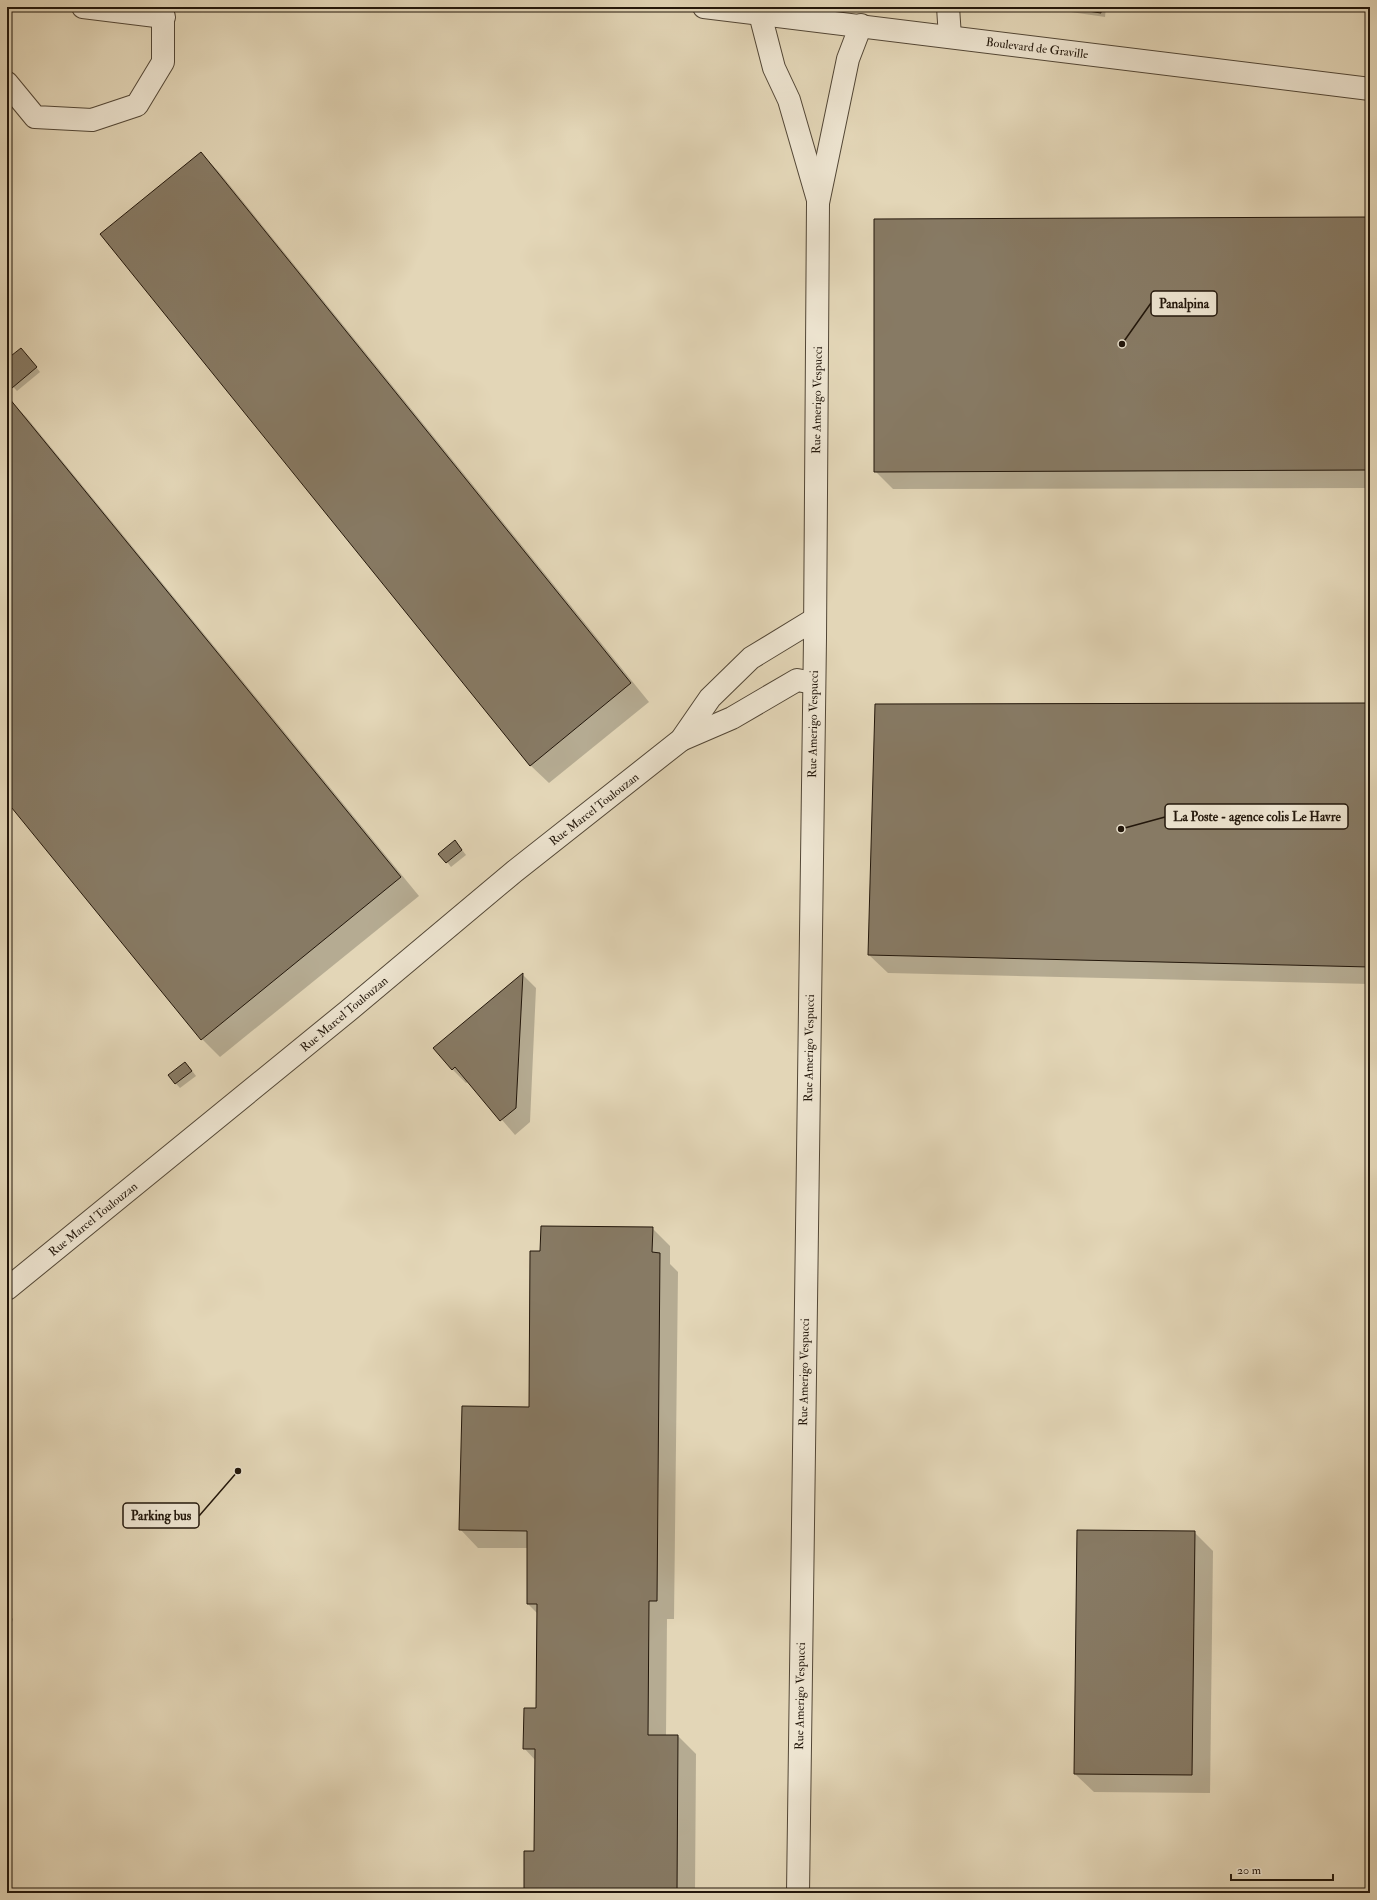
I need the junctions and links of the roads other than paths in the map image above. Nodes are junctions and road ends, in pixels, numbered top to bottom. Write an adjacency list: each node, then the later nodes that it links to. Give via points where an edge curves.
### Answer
1 (83, 7): 4 (street)
2 (704, 7): 5 (street, Boulevard de Graville)
3 (948, 7): 7 (street)
4 (163, 12): 8 (street, via 163,62 137,105 92,120 35,117)
5 (760, 14): 6 (street, Boulevard de Graville); 10 (street, Rue Amerigo Vespucci, via 774,68 789,100)
6 (861, 25): 7 (street, Boulevard de Graville); 10 (street, Rue Amerigo Vespucci, via 848,59)
7 (950, 37): 9 (street, Boulevard de Graville)
8 (7, 83)
9 (1370, 89)
10 (818, 203): 11 (street, Rue Amerigo Vespucci)
11 (815, 619): 12 (street, Rue Amerigo Vespucci); 13 (street, Rue Marcel Toulouzan, via 751,658 710,698)
12 (814, 683): 13 (street, Rue Marcel Toulouzan, via 797,680 732,718); 15 (street, Rue Amerigo Vespucci)
13 (681, 740): 14 (street, Rue Marcel Toulouzan, via 515,871)
14 (7, 1289)
15 (798, 1893)

